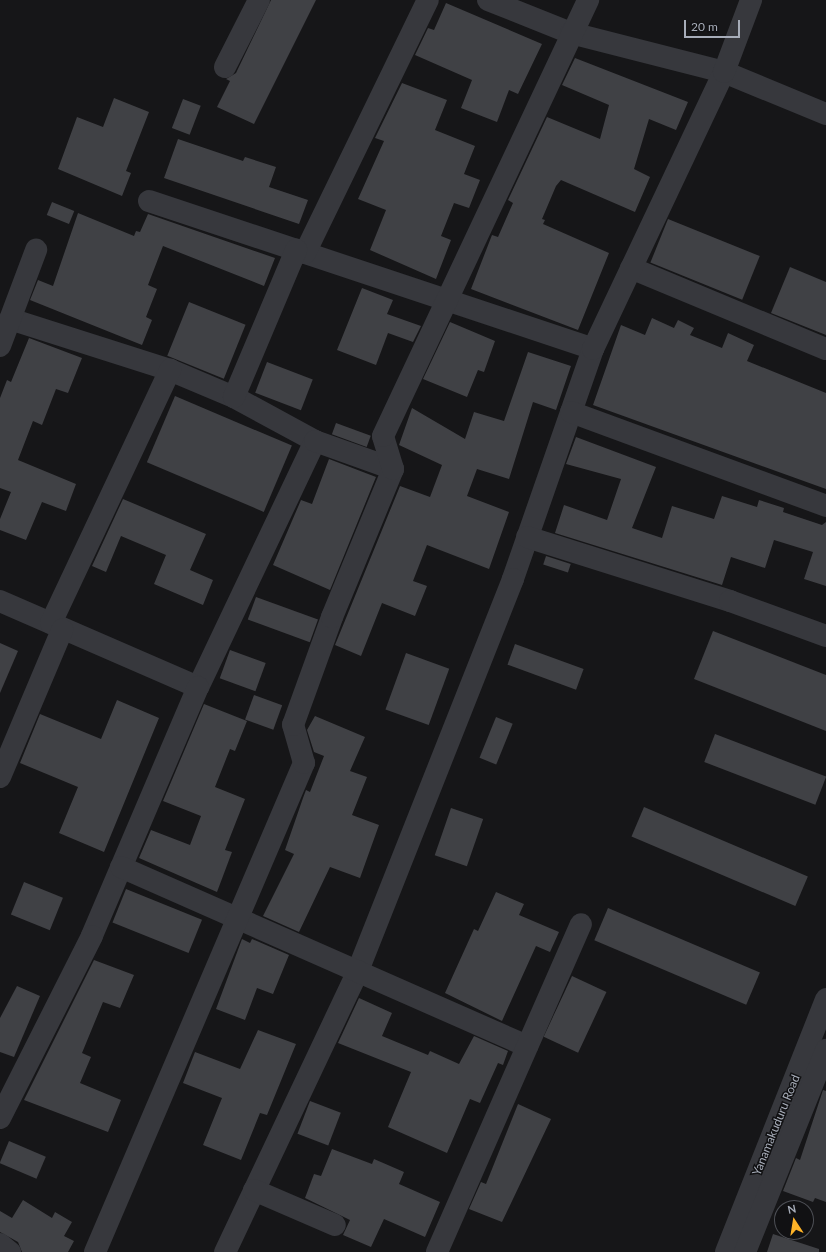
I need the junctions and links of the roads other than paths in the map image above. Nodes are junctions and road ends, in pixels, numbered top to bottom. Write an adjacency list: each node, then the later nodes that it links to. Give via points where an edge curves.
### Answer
1 (259, 0): 7 (street)
2 (428, 0): 12 (street)
3 (488, 0): 6 (street)
4 (588, 0): 6 (street)
5 (751, 0): 8 (street)
6 (571, 33): 8 (street); 14 (street)
7 (225, 67)
8 (724, 72): 9 (street); 13 (street)
9 (826, 114)
10 (149, 201): 12 (street)
11 (36, 250): 15 (street)
12 (301, 252): 14 (street); 20 (street)
13 (631, 268): 17 (street); 18 (street)
14 (446, 300): 17 (street); 23 (street, via 383,436)
15 (10, 319): 16 (street); 19 (street)
16 (0, 346)
17 (593, 349): 21 (street)
18 (826, 350)
19 (170, 370): 20 (street); 27 (street)
20 (234, 397): 22 (street)
21 (571, 412): 24 (street); 25 (street)
22 (315, 441): 23 (street); 29 (street)
23 (393, 469): 32 (street, via 332,617 293,725 304,763)
24 (826, 506)
25 (527, 537): 28 (street, via 730,601); 34 (street)
26 (0, 601): 27 (street)
27 (57, 626): 29 (street); 30 (street)
28 (826, 636)
29 (198, 687): 31 (street)
30 (0, 777)
31 (121, 867): 32 (street); 38 (street, via 92,936)
32 (239, 919): 34 (street); 43 (street)
33 (581, 924): 36 (street)
34 (358, 971): 36 (street); 39 (street)
35 (826, 999): 46 (street, Yanamakuduru Road)
36 (527, 1046): 45 (street)
37 (826, 1050): 47 (street, Yanamakuduru Road)
38 (0, 1118)
39 (254, 1190): 40 (street); 44 (street)
40 (335, 1225)
41 (0, 1244): 42 (street)
42 (10, 1252)
43 (95, 1252)
44 (225, 1252)
45 (437, 1252)
46 (726, 1252)
47 (745, 1252)

